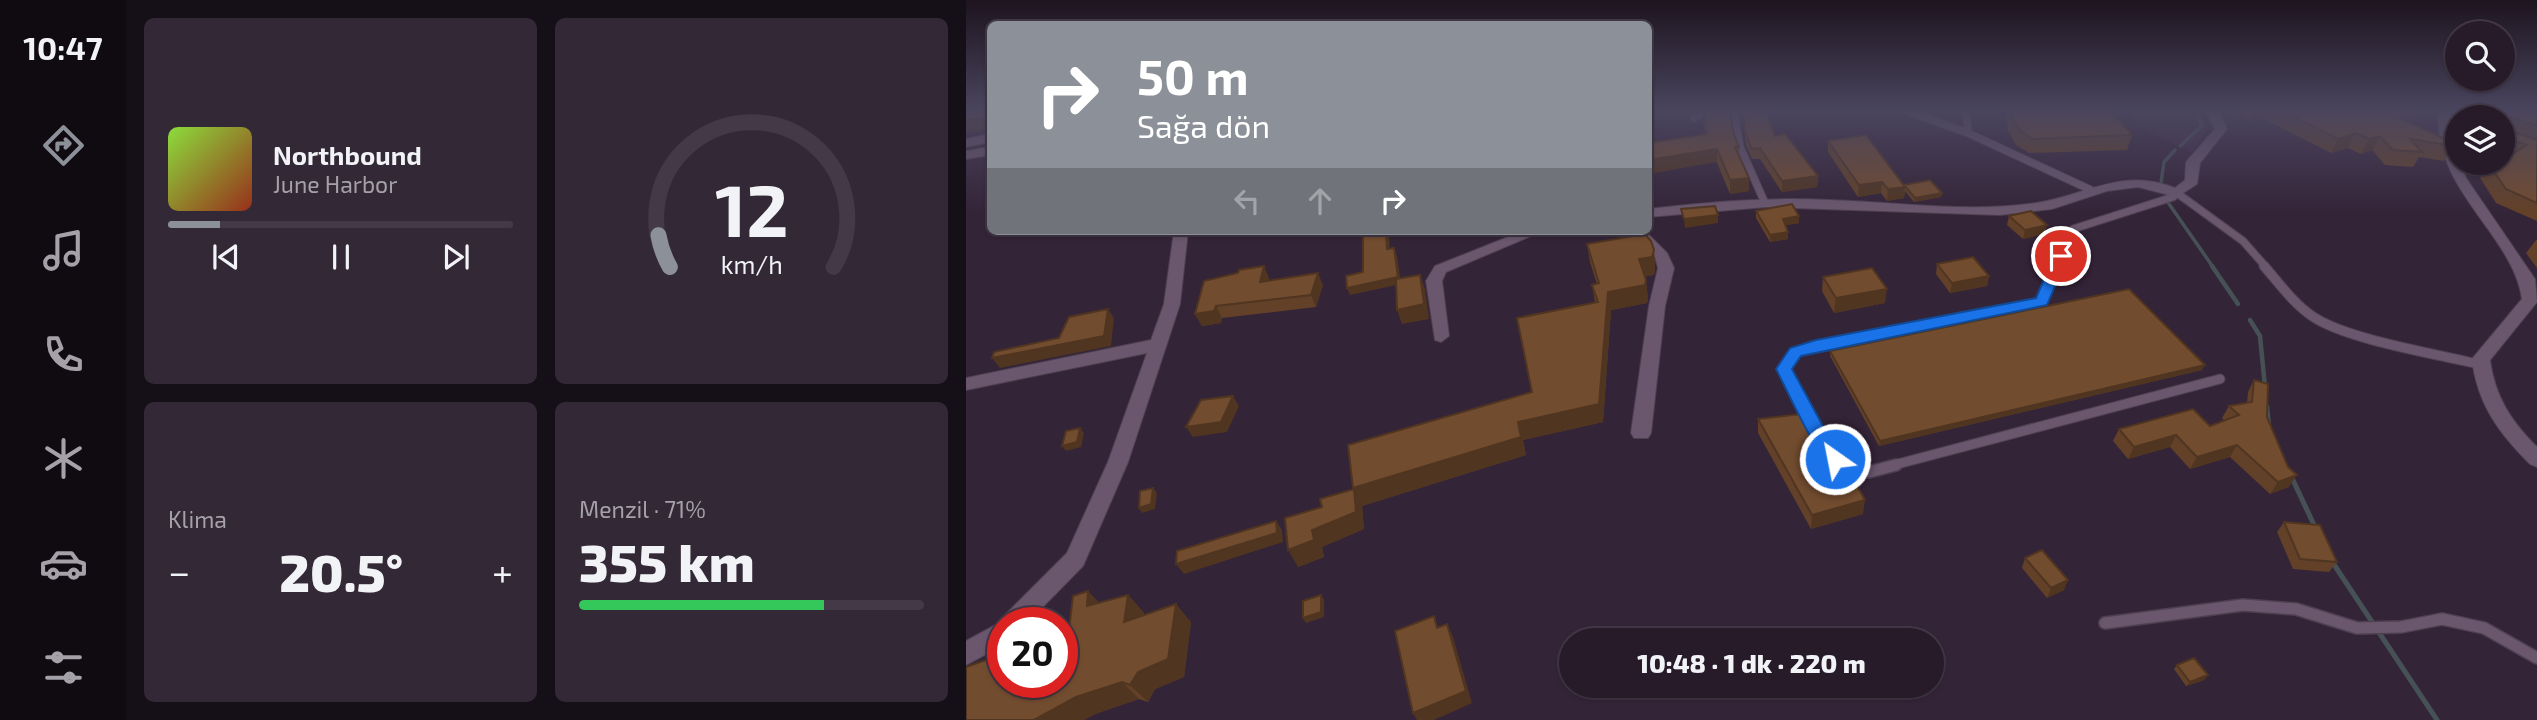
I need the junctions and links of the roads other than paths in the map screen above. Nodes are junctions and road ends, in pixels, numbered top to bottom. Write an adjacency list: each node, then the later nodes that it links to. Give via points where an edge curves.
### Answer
1 (1740, 145): 9 (lane)
2 (1993, 145): 7 (lane)
3 (2208, 145): 8 (street, via 2193,162 2192,181)
4 (987, 152): 5 (street)
5 (966, 155)
6 (2458, 175): 16 (street, via 2527,279 2530,300 2481,359)
7 (2091, 190): 8 (street, via 2131,183); 9 (street, via 2046,206 1999,211)
8 (2177, 193): 16 (lane, via 2243,241 2299,306 2315,317 2348,332); 17 (lane, via 2073,229 2042,302 1816,346 1796,352 1784,369 1823,444 1835,459 1860,472)
9 (1765, 203): 10 (street)
10 (1652, 213)
11 (1181, 235): 15 (street, via 1172,304)
12 (1526, 235): 14 (street, via 1440,269 1434,281)
13 (1641, 235): 19 (street, via 1662,256 1666,268)
14 (1441, 335)
15 (1160, 344): 18 (street); 21 (street, via 1118,462 1075,559)
16 (2482, 365): 20 (street, via 2490,403)
17 (2220, 379)
18 (966, 384)
19 (1640, 433)
20 (2537, 459)
21 (1028, 607)
22 (2105, 623): 25 (lane, via 2243,605 2296,609 2357,628 2401,627 2442,619 2484,628)
23 (987, 642): 24 (street)
24 (966, 654)
25 (2537, 658)

